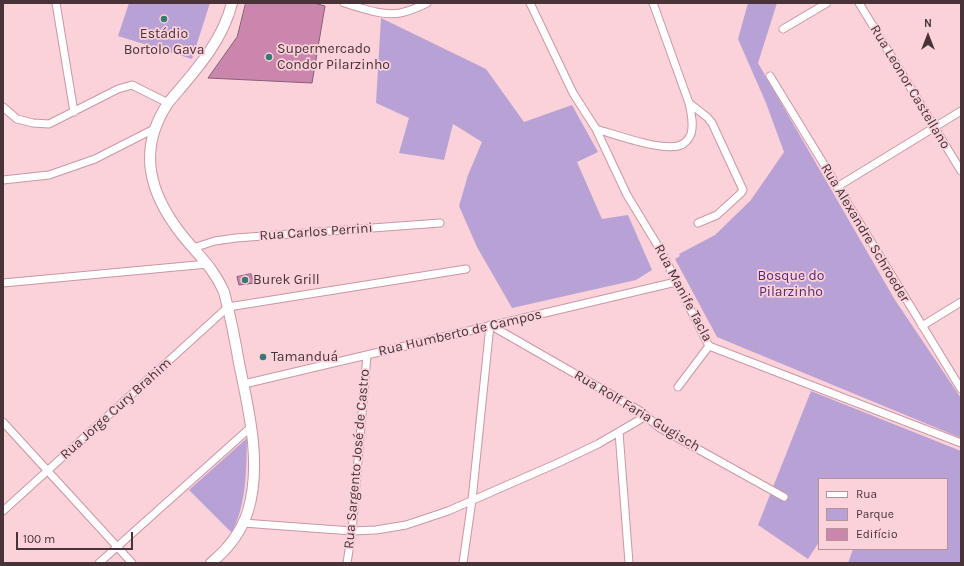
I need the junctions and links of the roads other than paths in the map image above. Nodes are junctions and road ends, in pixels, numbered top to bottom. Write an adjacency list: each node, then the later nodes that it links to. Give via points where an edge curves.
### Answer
1 (56, 3): 15 (street)
2 (232, 3): 11 (main road, via 213,48)
3 (344, 3): 4 (street, via 392,14)
4 (428, 3)
5 (530, 3): 18 (street, Rua Manife Tacla, via 573,93)
6 (653, 3): 12 (street)
7 (827, 3): 9 (street)
8 (859, 3): 16 (street, Rua Leonor Castellano)
9 (783, 29)
10 (770, 76): 21 (street, Rua Alexandre Schroeder)
11 (168, 103): 15 (street, via 132,85 118,89); 17 (main road)
12 (689, 103): 18 (street, via 692,131 686,142 680,146 659,146); 23 (street, via 712,123 742,190 742,193 725,209)
13 (3, 107): 15 (street, via 17,119 33,123 49,124)
14 (961, 111): 16 (street)
15 (74, 112)
16 (934, 128): 19 (street, Rua Leonor Castellano); 21 (street)
17 (154, 129): 20 (street, via 95,159 48,175); 24 (main road, via 150,154 155,187 173,222)
18 (596, 129): 27 (street, Rua Manife Tacla, via 627,195 653,236)
19 (961, 171)
20 (3, 180)
21 (837, 187): 32 (street, Rua Alexandre Schroeder)
22 (440, 223): 24 (street, Rua Carlos Perrini, via 236,238)
23 (698, 223)
24 (193, 248): 25 (main road)
25 (208, 264): 28 (street); 30 (main road, via 220,281)
26 (466, 269): 30 (street)
27 (676, 282): 31 (street, Rua Humberto de Campos); 33 (street, Rua Manife Tacla)
28 (3, 283)
29 (961, 302): 32 (street)
30 (228, 307): 35 (main road); 43 (street, Rua Jorge Cury Brahim)
31 (490, 326): 34 (street, Rua Humberto de Campos); 38 (street, Rua Rolf Faria Gugisch); 45 (street)
32 (922, 326): 37 (street, Rua Alexandre Schroeder)
33 (709, 346): 36 (street); 42 (street, Rua Manife Tacla)
34 (367, 355): 35 (street, Rua Humberto de Campos); 48 (street, Rua Sargento José de Castro)
35 (244, 384): 40 (main road)
36 (678, 387)
37 (961, 389)
38 (646, 416): 41 (street); 44 (street, Rua Rolf Faria Gugisch, via 660,428)
39 (3, 422): 43 (street)
40 (251, 427): 47 (main road, via 253,483 251,500); 49 (street)
41 (619, 432): 45 (street, via 560,462); 55 (street)
42 (961, 443)
43 (48, 471): 46 (street, Rua Jorge Cury Brahim); 49 (street)
44 (784, 496)
45 (472, 500): 48 (street, via 406,525); 54 (street)
46 (3, 511)
47 (243, 523): 48 (street); 52 (main road, via 233,542)
48 (352, 532): 53 (street, Rua Sargento José de Castro)
49 (117, 547): 50 (street); 51 (street)
50 (99, 563)
51 (132, 563)
52 (211, 563)
53 (347, 563)
54 (463, 563)
55 (629, 563)

